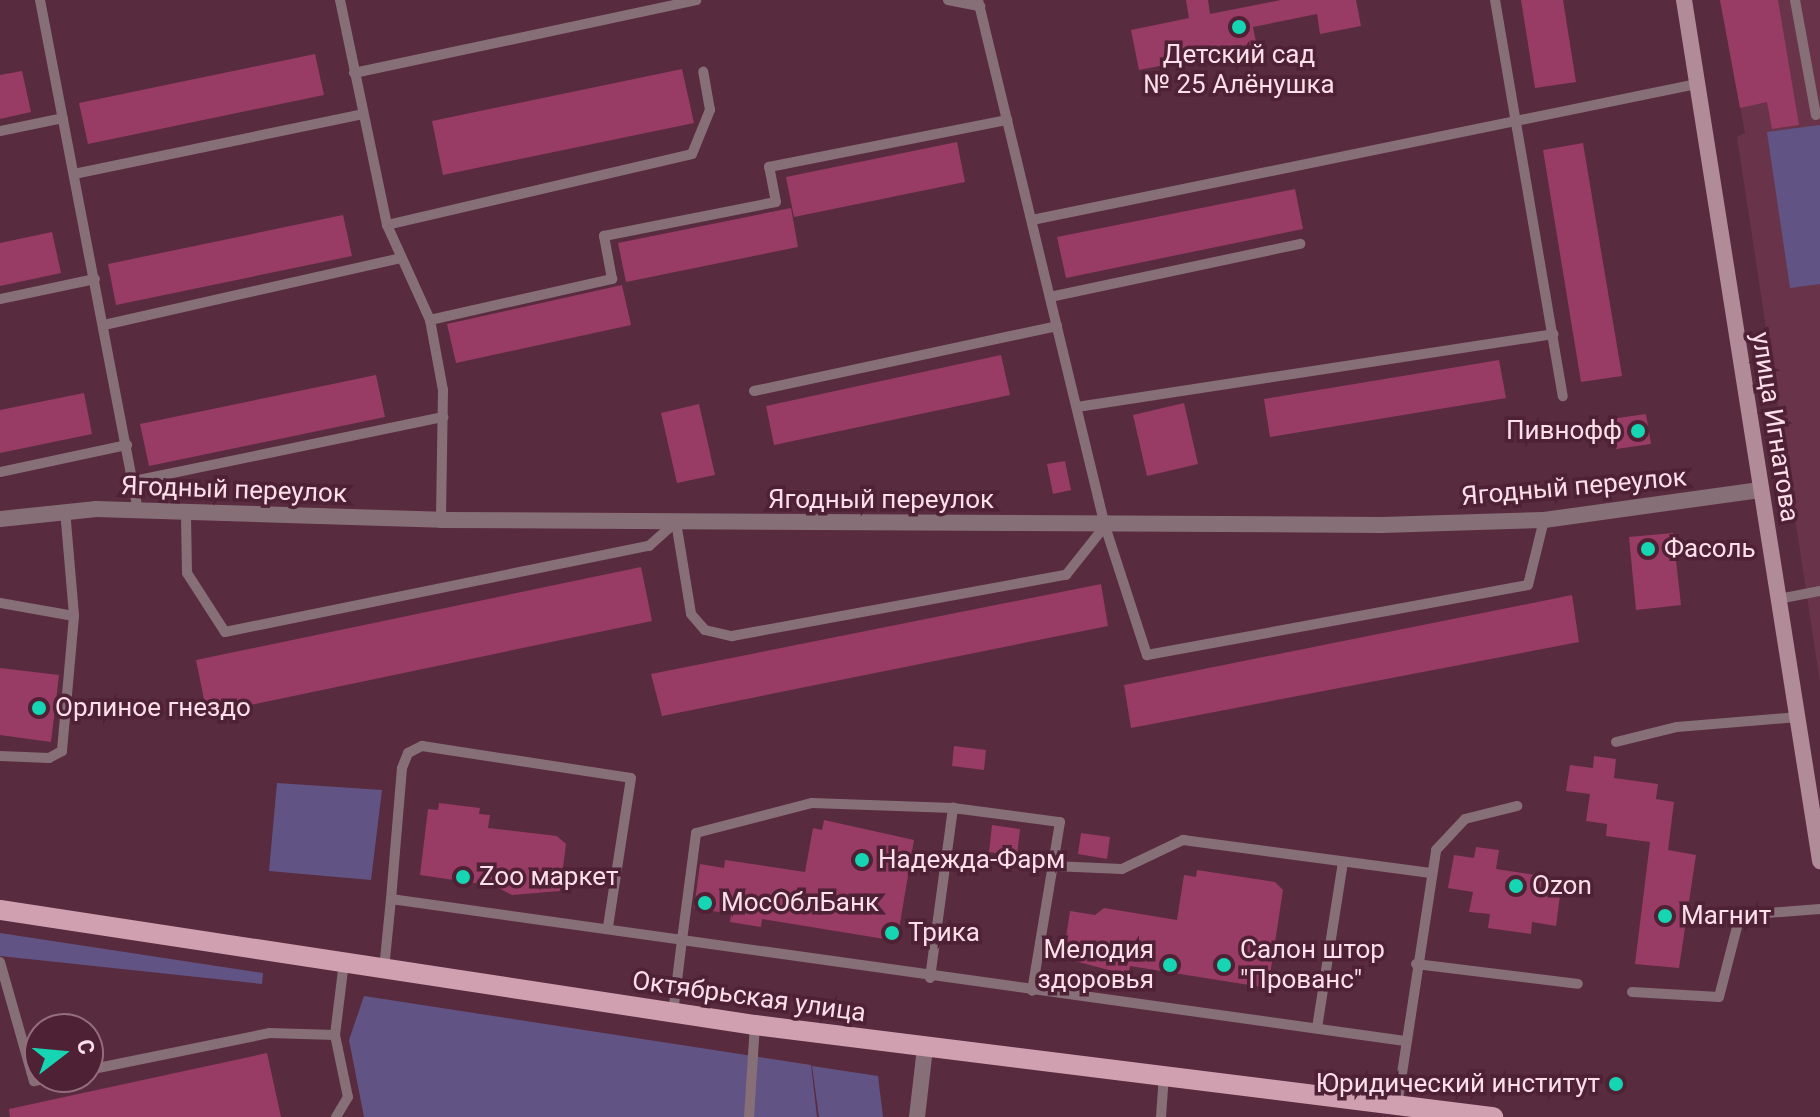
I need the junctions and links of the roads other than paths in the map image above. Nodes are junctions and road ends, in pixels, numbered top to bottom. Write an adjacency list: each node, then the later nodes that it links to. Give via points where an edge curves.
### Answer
1 (40, 0): 14 (lane)
2 (340, 0): 10 (lane)
3 (696, 0): 10 (lane)
4 (948, 0): 8 (lane)
5 (1495, 0): 15 (lane)
6 (1684, 0): 11 (main road, улица Игнатова)
7 (1795, 0): 13 (lane)
8 (979, 3): 16 (lane)
9 (703, 72): 20 (lane, via 710,110 692,154)
10 (354, 73): 12 (lane)
11 (1697, 84): 15 (lane); 37 (main road, улица Игнатова)
12 (363, 114): 18 (lane); 20 (lane)
13 (1816, 115)
14 (63, 118): 17 (lane); 18 (lane)
15 (1516, 118): 19 (lane); 29 (lane)
16 (1007, 120): 19 (lane); 26 (lane, via 769,167 776,202 604,236 612,279)
17 (0, 131)
18 (74, 174): 23 (lane)
19 (1032, 220): 24 (lane)
20 (387, 225): 22 (lane)
21 (1300, 244): 24 (lane)
22 (401, 258): 26 (lane); 27 (lane)
23 (95, 279): 25 (lane); 27 (lane)
24 (1050, 297): 28 (lane)
25 (0, 299)
26 (430, 320): 33 (lane)
27 (104, 325): 34 (lane)
28 (1057, 326): 30 (lane); 32 (lane)
29 (1553, 334): 31 (lane); 32 (lane)
30 (754, 391)
31 (1563, 396)
32 (1077, 407): 45 (lane)
33 (443, 417): 36 (lane); 42 (lane)
34 (127, 445): 35 (lane); 36 (lane)
35 (0, 472)
36 (134, 481): 39 (lane)
37 (1760, 490): 43 (street, Ягодный переулок); 47 (main road, улица Игнатова)
38 (65, 510): 39 (street, Ягодный переулок); 41 (street, Ягодный переулок); 49 (lane)
39 (138, 511): 40 (street, Ягодный переулок)
40 (186, 515): 42 (street, Ягодный переулок); 44 (lane, via 187,573 225,632 649,546)
41 (0, 519)
42 (441, 520): 44 (street, Ягодный переулок)
43 (1544, 520): 45 (street, Ягодный переулок); 45 (lane, via 1528,585 1147,655)
44 (676, 522): 45 (street, Ягодный переулок); 45 (lane, via 691,614 705,630 732,636 1066,575)
45 (1105, 526)
46 (1820, 591): 47 (lane)
47 (1778, 599): 50 (main road, улица Игнатова)
48 (0, 603): 49 (lane)
49 (74, 616): 52 (lane, via 62,751 49,758)
50 (1798, 717): 51 (lane, via 1677,727); 55 (main road, улица Игнатова)
51 (1616, 742)
52 (0, 756)
53 (1517, 806): 58 (lane, via 1465,819 1445,834)
54 (953, 808): 57 (lane, via 1060,822); 63 (lane, via 812,803 696,833); 68 (lane)
55 (1820, 861)
56 (1343, 862): 57 (lane, via 1183,840 1122,869); 58 (lane); 74 (lane)
57 (1052, 866): 70 (lane)
58 (1429, 873): 66 (lane)
59 (391, 899): 62 (lane); 62 (lane, via 402,768 408,753 422,746 631,778); 67 (lane)
60 (1820, 909): 71 (lane, via 1740,915 1719,997)
61 (0, 910): 65 (main road, Октябрьская улица)
62 (608, 927): 63 (lane)
63 (682, 940): 68 (lane); 72 (lane)
64 (0, 962): 77 (lane)
65 (344, 962): 67 (main road, Октябрьская улица); 75 (lane)
66 (1416, 964): 69 (lane); 76 (lane)
67 (384, 969): 72 (main road, Октябрьская улица)
68 (930, 978): 70 (lane)
69 (1578, 984)
70 (1032, 991): 74 (lane)
71 (1632, 992)
72 (673, 1013): 73 (main road, Октябрьская улица)
73 (755, 1025): 78 (main road, Октябрьская улица); 83 (lane)
74 (1317, 1028): 76 (lane)
75 (335, 1035): 79 (lane, via 270,1033); 82 (lane, via 348,1097)
76 (1405, 1041): 81 (lane)
77 (24, 1046)
78 (925, 1048): 80 (main road, Октябрьская улица); 84 (street)
79 (104, 1067)
80 (1164, 1078): 81 (main road, Октябрьская улица); 85 (lane)
81 (1397, 1106): 86 (main road, Октябрьская улица)
82 (336, 1117)
83 (749, 1117)
84 (917, 1117)
85 (1161, 1117)
86 (1493, 1117)

